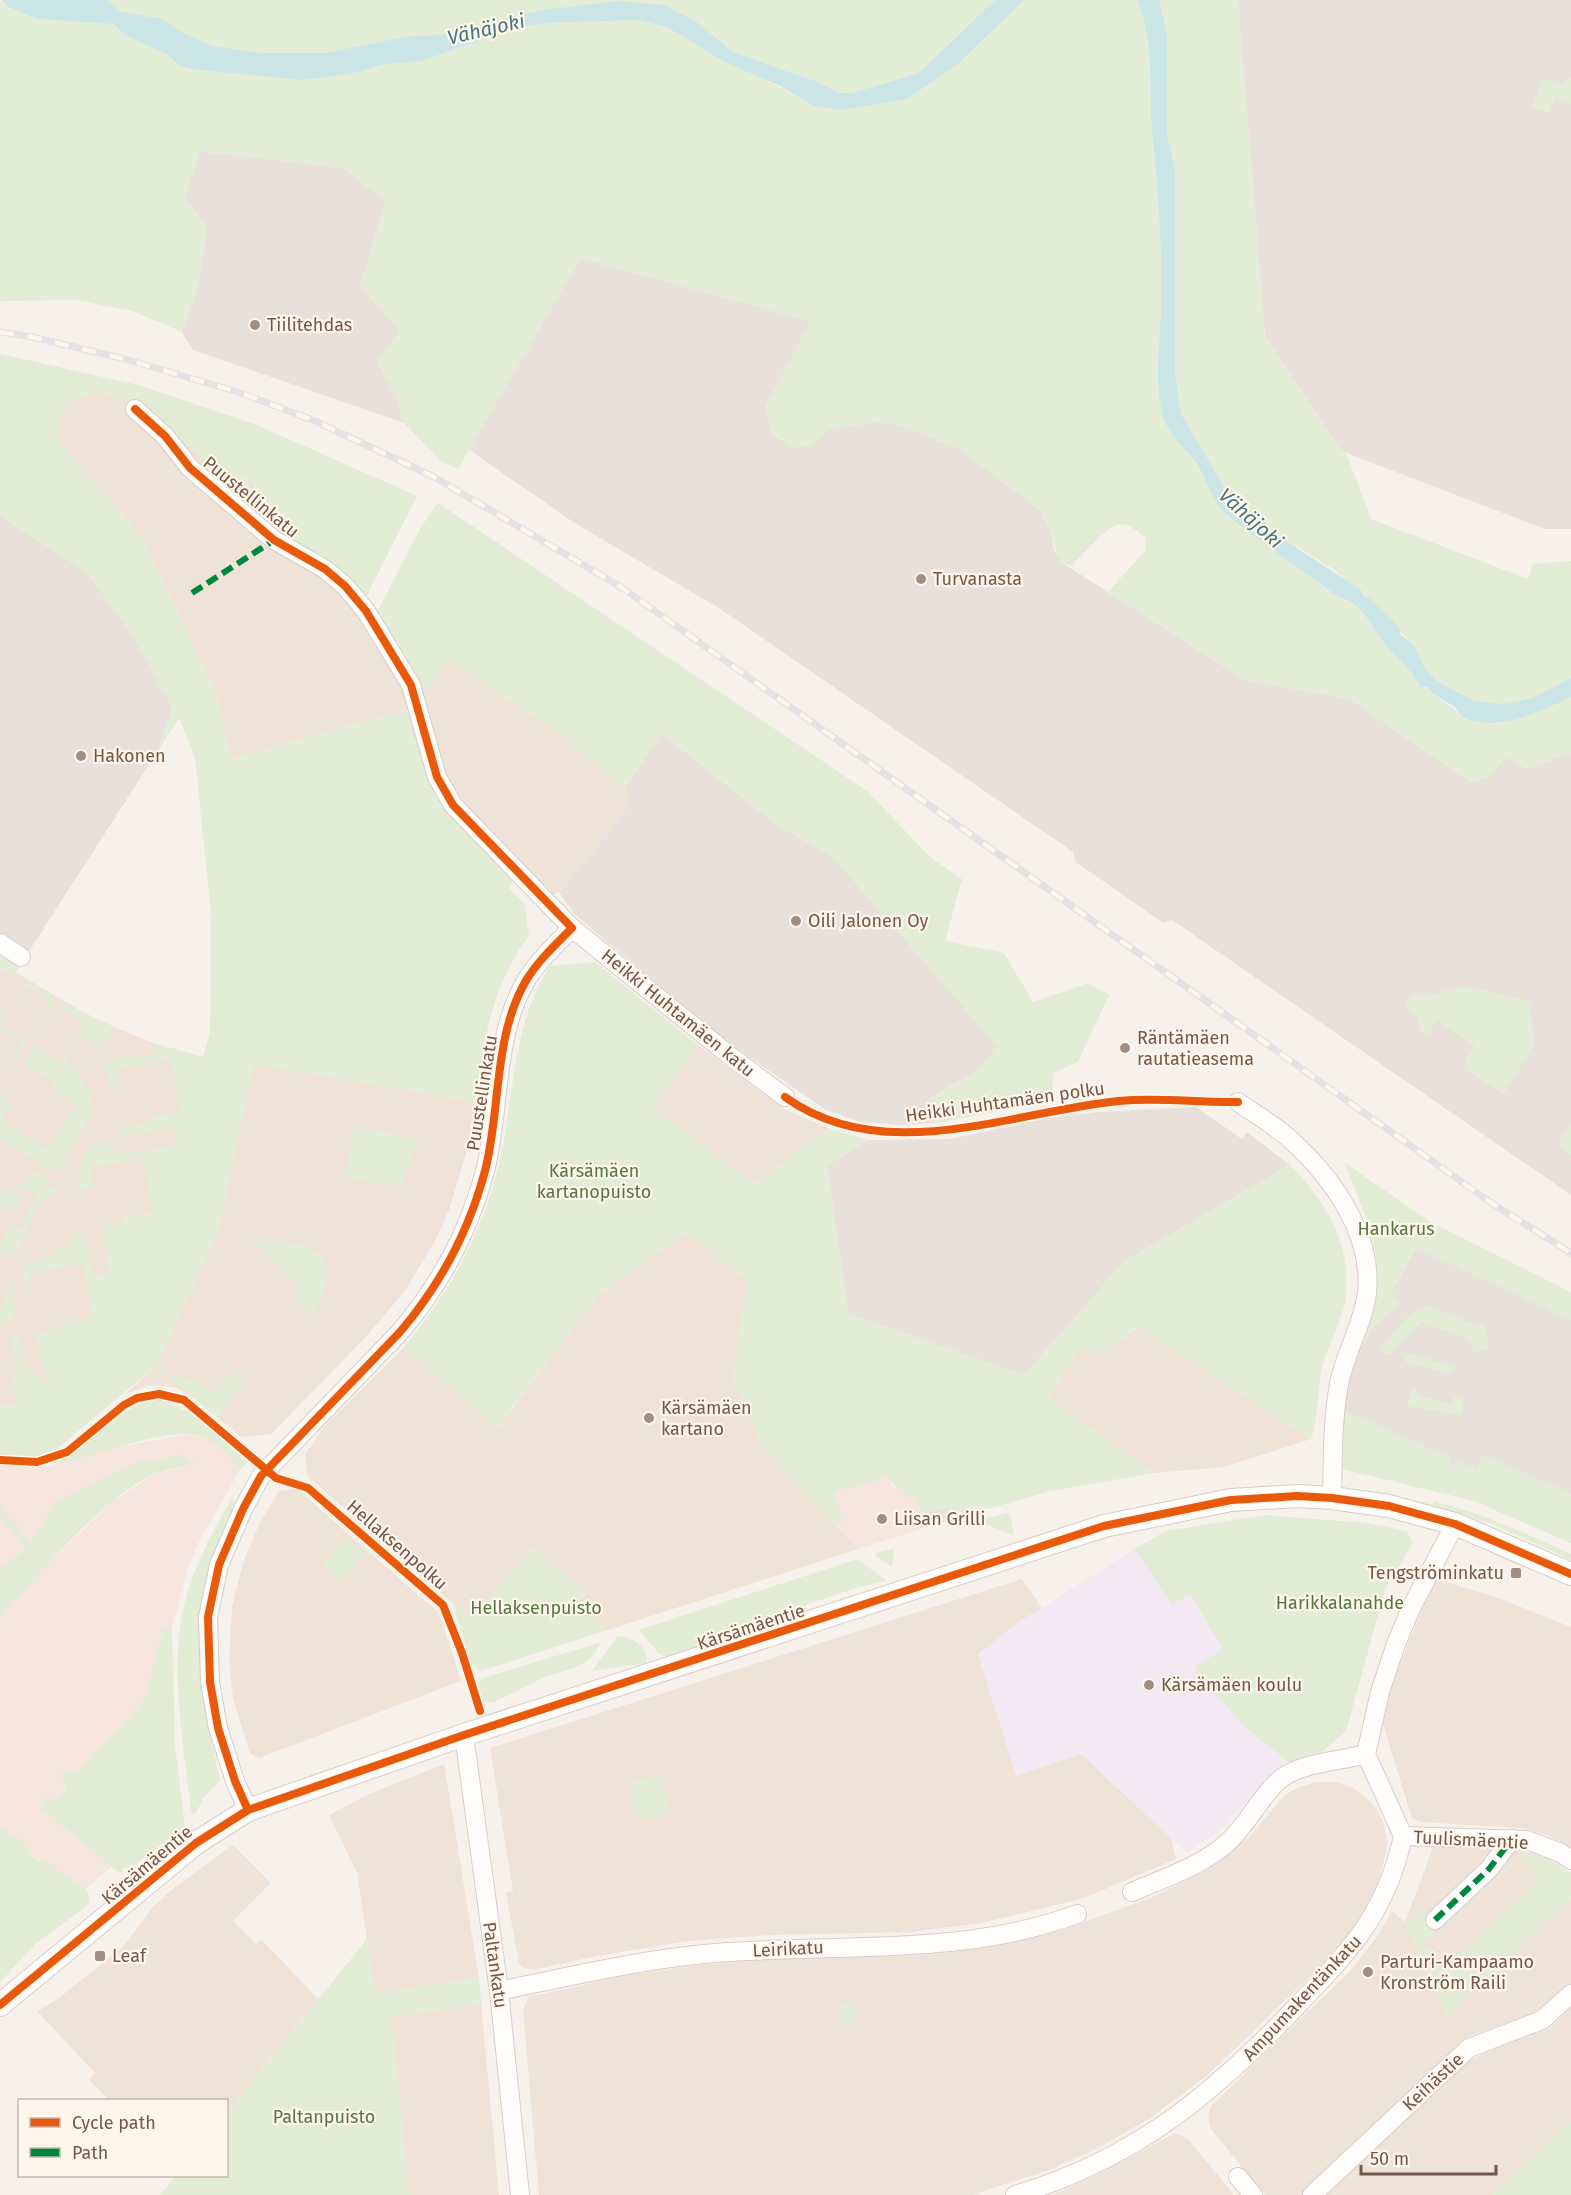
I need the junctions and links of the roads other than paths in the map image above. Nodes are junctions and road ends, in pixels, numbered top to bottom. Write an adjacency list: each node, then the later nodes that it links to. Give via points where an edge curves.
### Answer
1 (135, 409): 2 (street, Puustellinkatu, via 165,436 190,468 274,540 325,569 359,603 411,685 437,777 453,805)
2 (572, 928): 5 (street, Heikki Huhtamäen katu); 12 (street, Puustellinkatu, via 527,979 510,1016 485,1170 442,1276 400,1332 261,1476 228,1540 211,1595 207,1654 218,1728)
3 (0, 943): 4 (street)
4 (21, 957)
5 (785, 1097)
6 (1238, 1102): 7 (street, via 1292,1140 1328,1178 1364,1251 1367,1292 1348,1347 1334,1411)
7 (1332, 1498): 8 (street, Kärsämäentie, via 1389,1506); 10 (street, Kärsämäentie, via 1231,1500 1104,1526)
8 (1455, 1524): 9 (street, Kärsämäentie); 11 (street, via 1396,1644)
9 (1571, 1574)
10 (464, 1735): 12 (street, Kärsämäentie); 19 (street, Paltankatu)
11 (1366, 1754): 13 (street); 16 (street, via 1298,1769 1284,1777 1228,1843 1204,1859)
12 (248, 1810): 21 (street, Kärsämäentie, via 196,1843)
13 (1403, 1836): 14 (street, Tuulismäentie); 24 (street, Ampumakentänkatu, via 1390,1882 1367,1928 1226,2078 1186,2111 1121,2151 1078,2173)
14 (1512, 1839): 15 (street, Tuulismäentie, via 1545,1846); 18 (street, via 1489,1869)
15 (1571, 1860)
16 (1132, 1892)
17 (1077, 1914): 19 (street, Leirikatu, via 1053,1923 955,1941 895,1947 714,1953 647,1961)
18 (1435, 1920)
19 (500, 1991): 23 (street, Paltankatu)
20 (1571, 1994): 26 (street, Keihästie, via 1542,2020 1469,2048)
21 (0, 2005)
22 (1238, 2177): 25 (street)
23 (520, 2195)
24 (1015, 2195)
25 (1253, 2195)
26 (1312, 2195)

